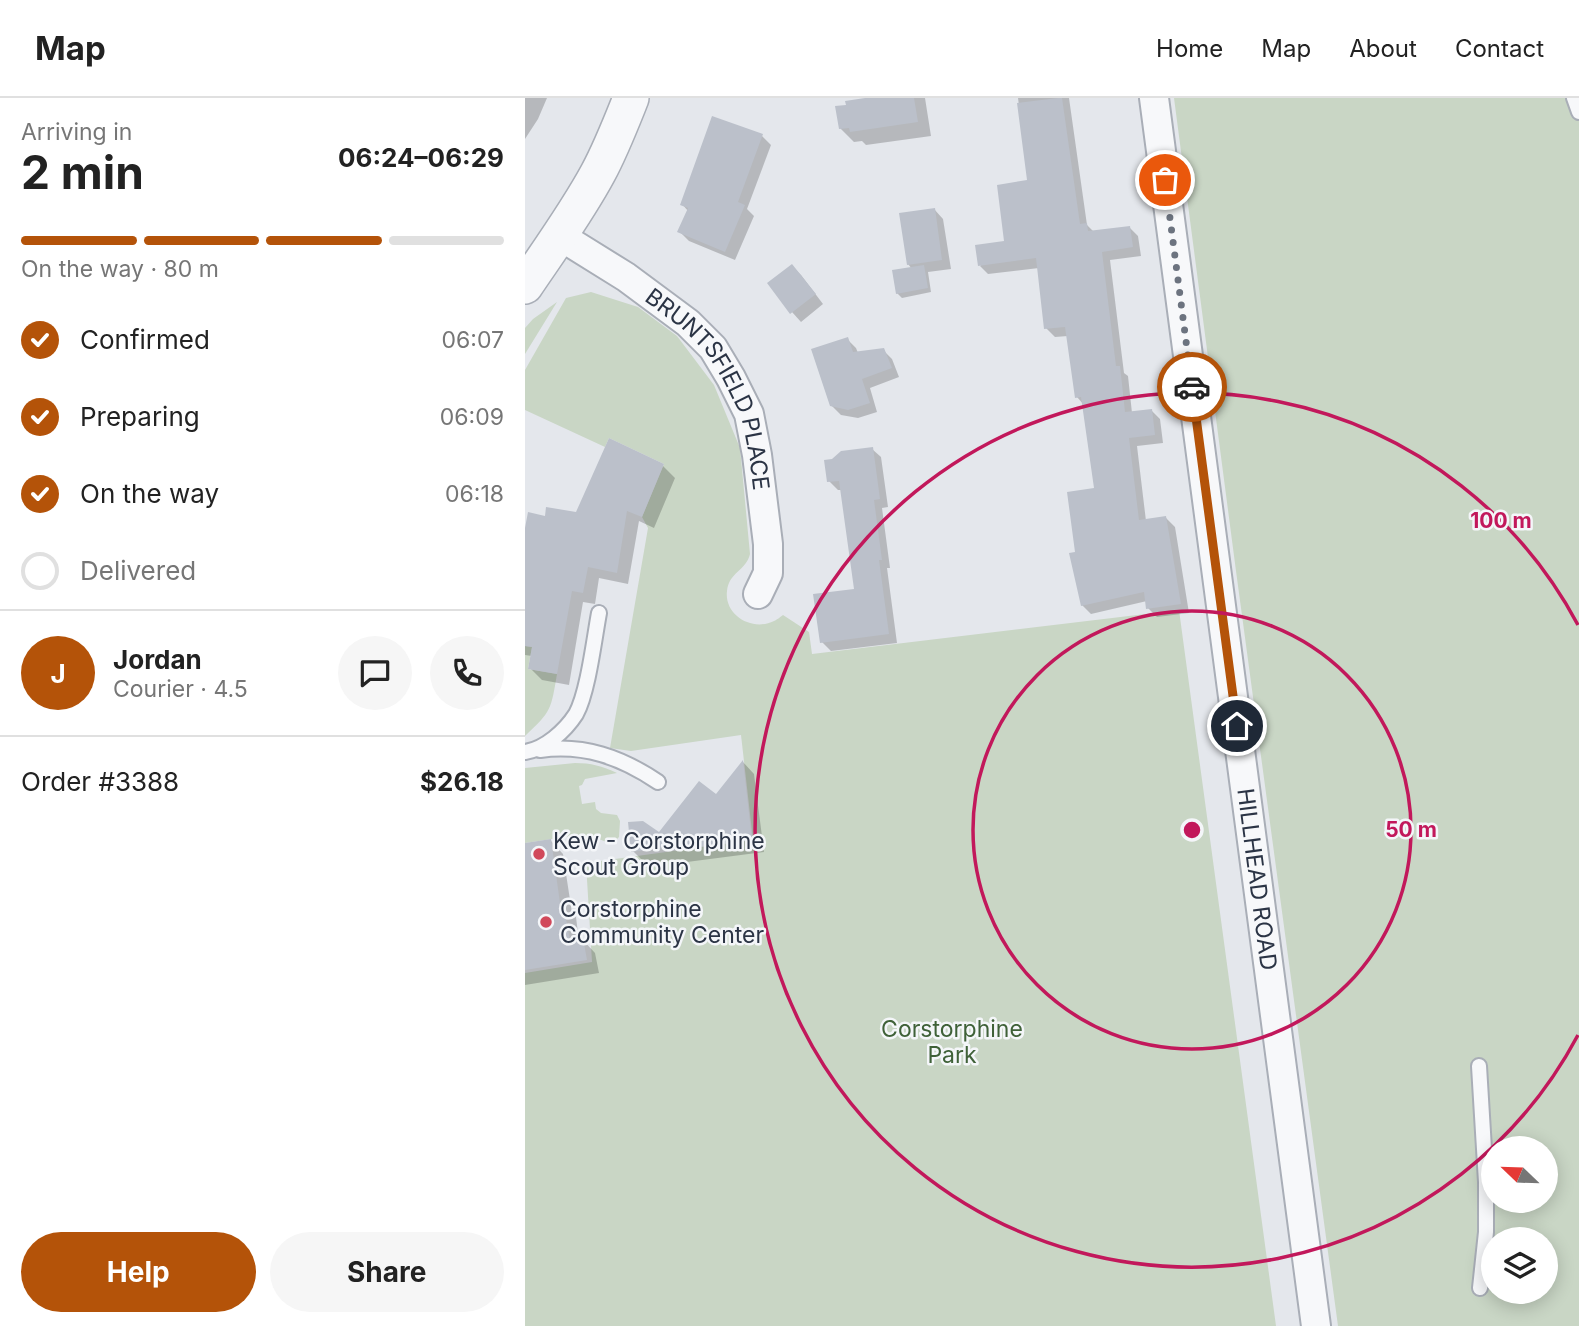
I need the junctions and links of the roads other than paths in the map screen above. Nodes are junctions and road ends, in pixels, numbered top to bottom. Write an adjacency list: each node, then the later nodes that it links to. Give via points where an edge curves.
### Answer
1 (631, 98): 5 (street, via 599,171)
2 (1154, 98): 13 (street, HILLHEAD ROAD)
3 (1574, 98): 4 (lane)
4 (1579, 112)
5 (560, 236): 6 (street); 7 (street, BRUNTSFIELD PLACE, via 688,323 713,348 731,378 749,414 757,455 768,544 768,573)
6 (525, 286)
7 (758, 594)
8 (599, 613): 9 (lane, via 576,713 548,743)
9 (528, 752): 10 (lane, via 581,749 635,767)
10 (658, 782)
11 (1479, 1066): 12 (lane, via 1486,1182)
12 (1480, 1288)
13 (1316, 1326)

